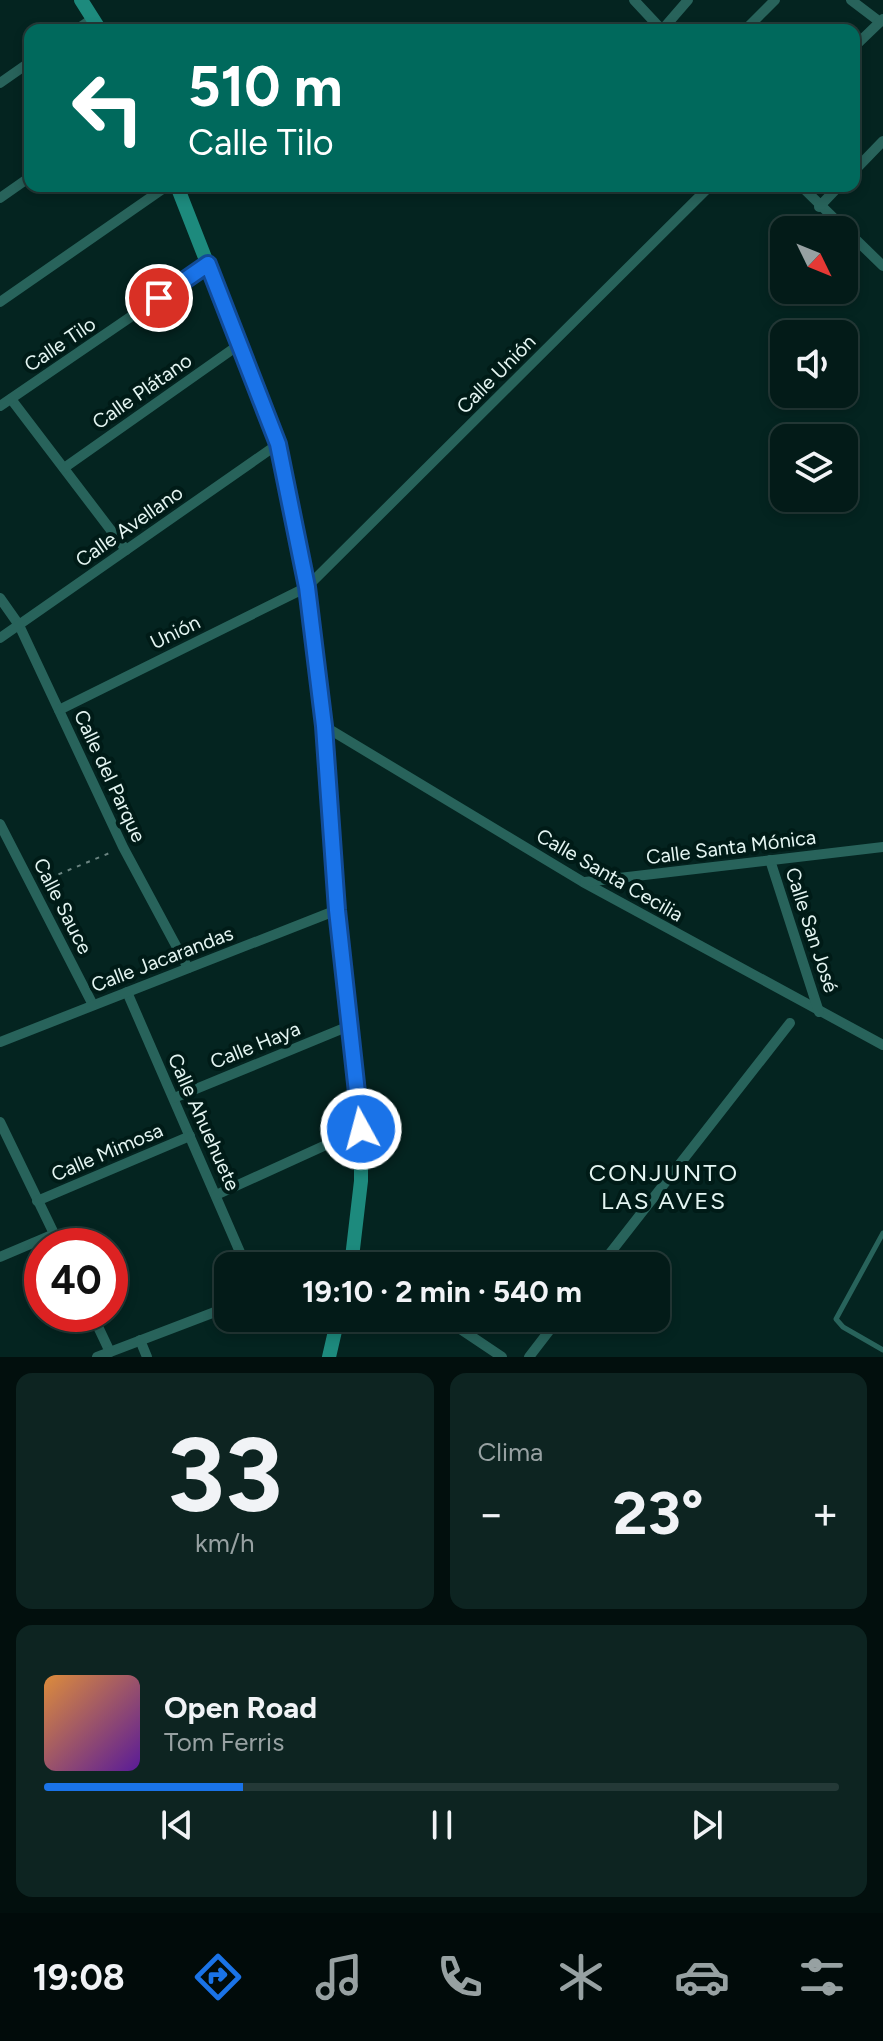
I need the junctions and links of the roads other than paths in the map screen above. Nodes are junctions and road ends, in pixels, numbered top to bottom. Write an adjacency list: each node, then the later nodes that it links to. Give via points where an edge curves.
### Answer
1 (81, 0): 7 (street)
2 (634, 0): 8 (street)
3 (688, 0): 9 (street)
4 (775, 0): 10 (street)
5 (851, 0): 6 (street)
6 (882, 20): 11 (street)
7 (97, 24)
8 (656, 24)
9 (667, 24)
10 (751, 24)
11 (860, 41)
12 (24, 66): 13 (street)
13 (0, 83)
14 (883, 141): 15 (street)
15 (860, 165)
16 (24, 181): 22 (street)
17 (158, 192): 26 (street)
18 (179, 192): 24 (street)
19 (704, 192): 33 (street, Calle Unión)
20 (806, 192): 23 (street)
21 (833, 192): 23 (street)
22 (0, 198)
23 (819, 207): 25 (street)
24 (208, 264): 27 (street); 28 (street, Calle Tilo)
25 (883, 266)
26 (0, 302)
27 (240, 344): 30 (street); 31 (street, Calle Plátano)
28 (11, 399): 29 (street, Calle Tilo); 31 (street)
29 (0, 406)
30 (278, 444): 32 (street, Calle Avellano); 33 (street)
31 (64, 468): 32 (street)
32 (126, 550): 35 (street, Calle Avellano)
33 (307, 587): 37 (street, Unión); 38 (street)
34 (0, 598): 35 (street, Calle del Parque)
35 (19, 625): 36 (street, Calle Avellano); 37 (street, Calle del Parque)
36 (0, 638)
37 (59, 710): 44 (street, Calle del Parque, via 123,847)
38 (324, 726): 42 (street, Calle Santa Cecilia); 43 (street)
39 (0, 824): 46 (street, Calle Sauce)
40 (883, 847): 41 (street, Calle Santa Mónica)
41 (770, 860): 42 (street, Calle Santa Mónica); 47 (street, Calle San José)
42 (583, 882): 47 (street, Calle Santa Cecilia)
43 (337, 910): 44 (street, Calle Jacarandas); 49 (street)
44 (188, 968): 45 (street, Calle Jacarandas)
45 (127, 992): 46 (street, Calle Jacarandas); 52 (street, Calle Ahuehuete)
46 (93, 1005): 50 (street, Calle Jacarandas)
47 (819, 1012): 51 (street, Calle Santa Cecilia)
48 (790, 1023): 63 (street)
49 (349, 1026): 52 (street, Calle Haya); 54 (street)
50 (0, 1042)
51 (883, 1045)
52 (174, 1098): 55 (street, Calle Ahuehuete)
53 (0, 1122): 57 (street)
54 (361, 1129): 56 (street); 62 (street)
55 (190, 1136): 56 (street, Calle Ahuehuete); 57 (street, Calle Mimosa)
56 (216, 1195): 61 (street, Calle Ahuehuete)
57 (37, 1201): 58 (street)
58 (51, 1228)
59 (883, 1233): 71 (lane, via 836,1319)
60 (24, 1247): 64 (street)
61 (240, 1252)
62 (358, 1252)
63 (611, 1252)
64 (0, 1257)
65 (214, 1312): 70 (street)
66 (101, 1332): 72 (street)
67 (335, 1332): 75 (street)
68 (465, 1332): 76 (street)
69 (548, 1332): 77 (street)
70 (140, 1340): 72 (street); 74 (street)
71 (883, 1350)
72 (110, 1352): 73 (street)
73 (97, 1357)
74 (147, 1357)
75 (329, 1357)
76 (502, 1357)
77 (529, 1357)

